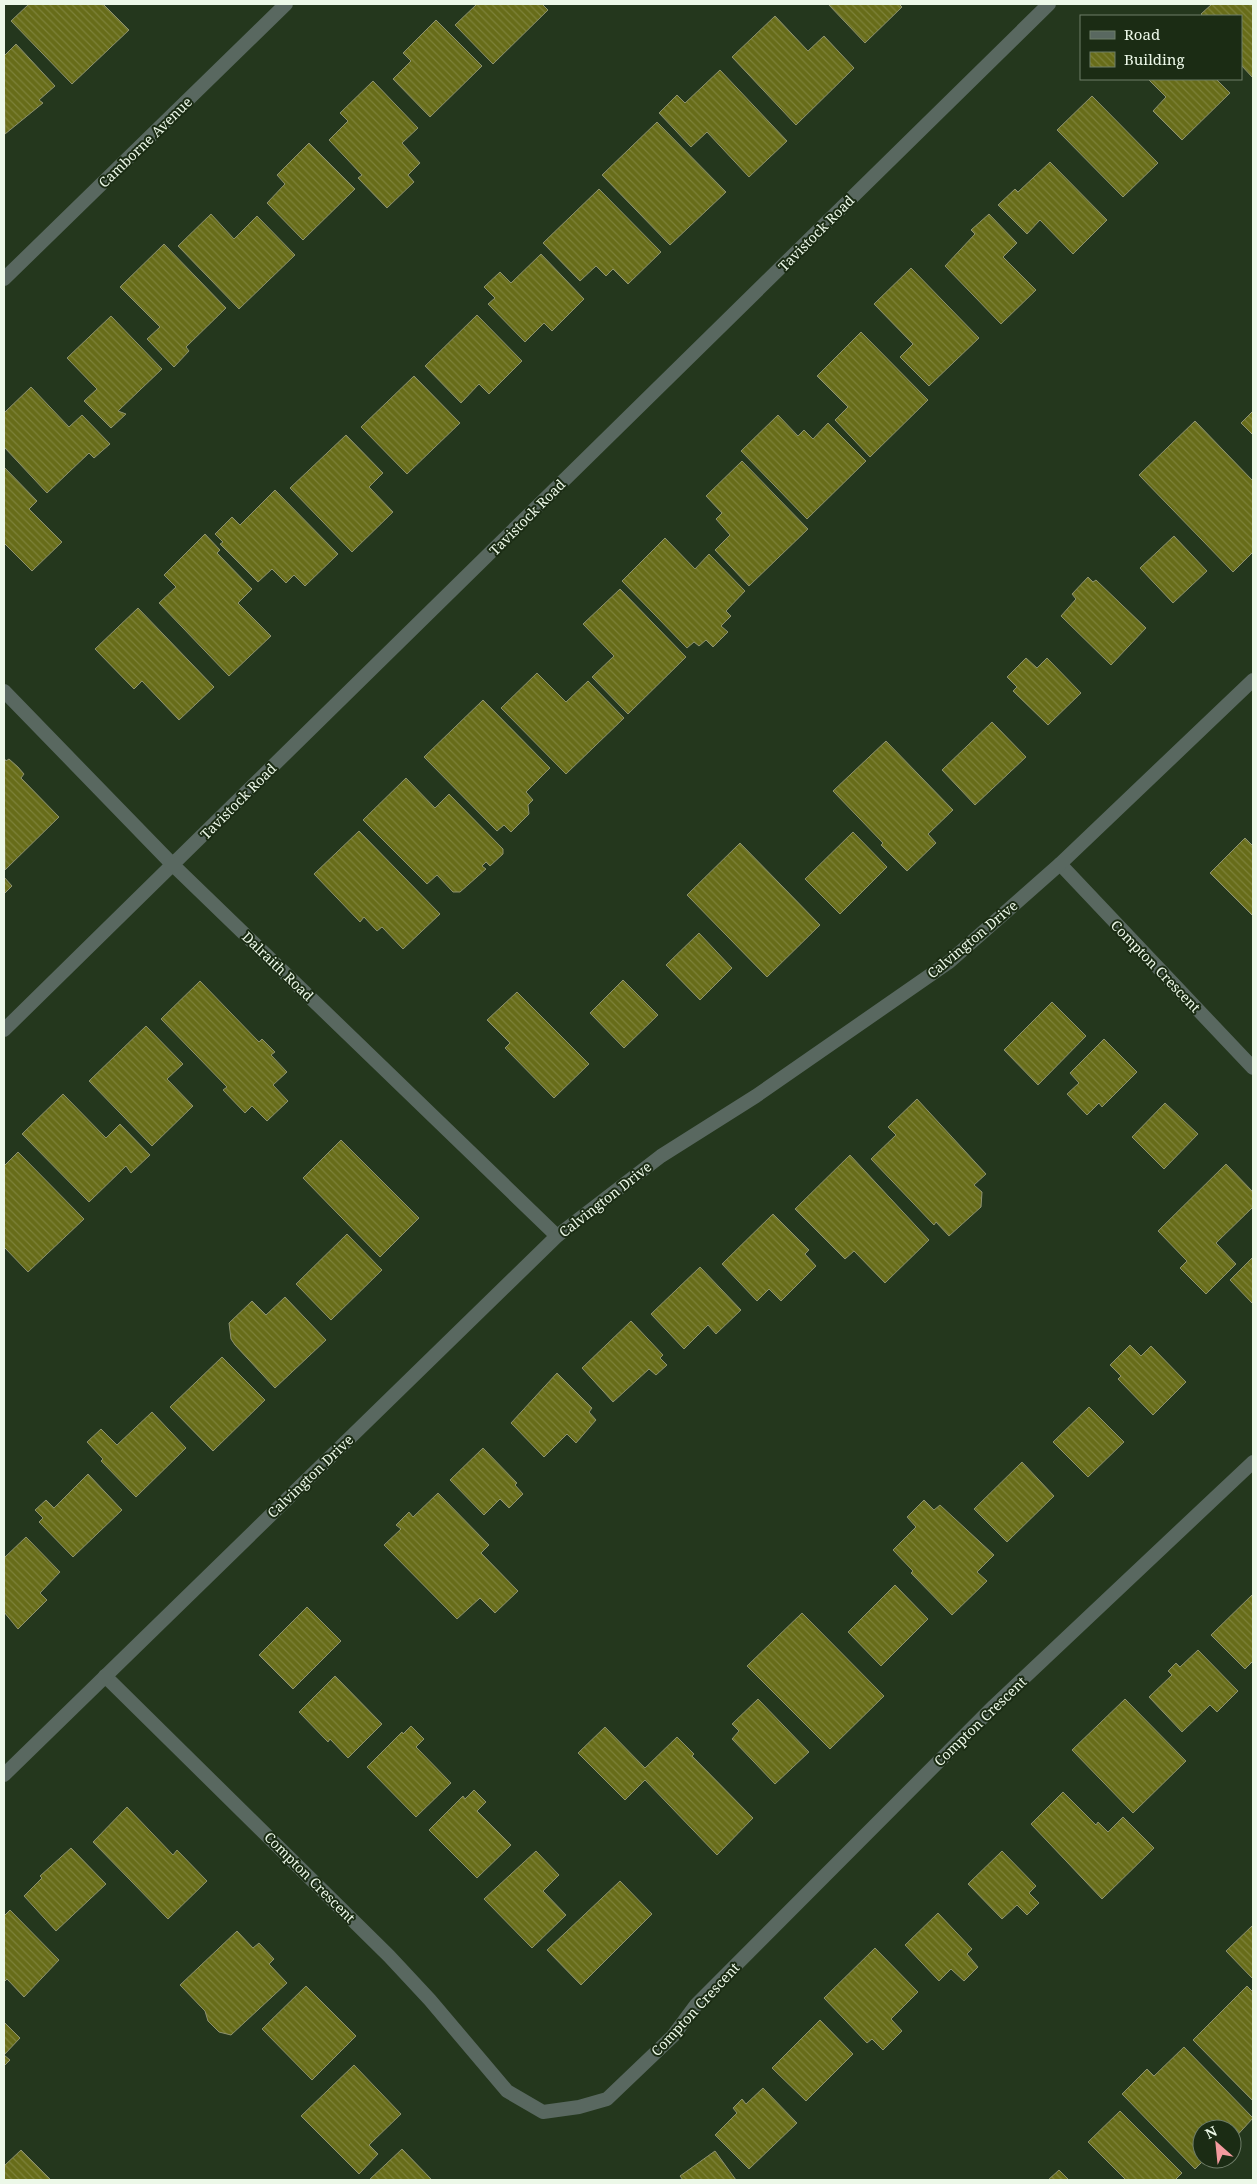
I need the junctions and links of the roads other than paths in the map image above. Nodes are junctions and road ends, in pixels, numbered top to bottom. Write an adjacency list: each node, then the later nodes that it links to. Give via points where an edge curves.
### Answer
1 (286, 4): 3 (street, Camborne Avenue)
2 (1049, 4): 7 (street, Tavistock Road)
3 (4, 279)
4 (1253, 680): 6 (street, Calvington Drive)
5 (4, 691): 7 (street, Dalraith Road)
6 (1060, 864): 9 (street, Compton Crescent); 10 (street, Calvington Drive, via 949,962 756,1096 661,1156)
7 (173, 865): 8 (street, Tavistock Road); 10 (street, Dalraith Road)
8 (4, 1030)
9 (1253, 1068)
10 (557, 1236): 12 (street, Calvington Drive)
11 (1253, 1462): 12 (street, Compton Crescent, via 994,1706 696,2005 673,2036 607,2100 579,2107 543,2112 507,2091 389,1956)
12 (105, 1676): 13 (street, Calvington Drive)
13 (4, 1775)

